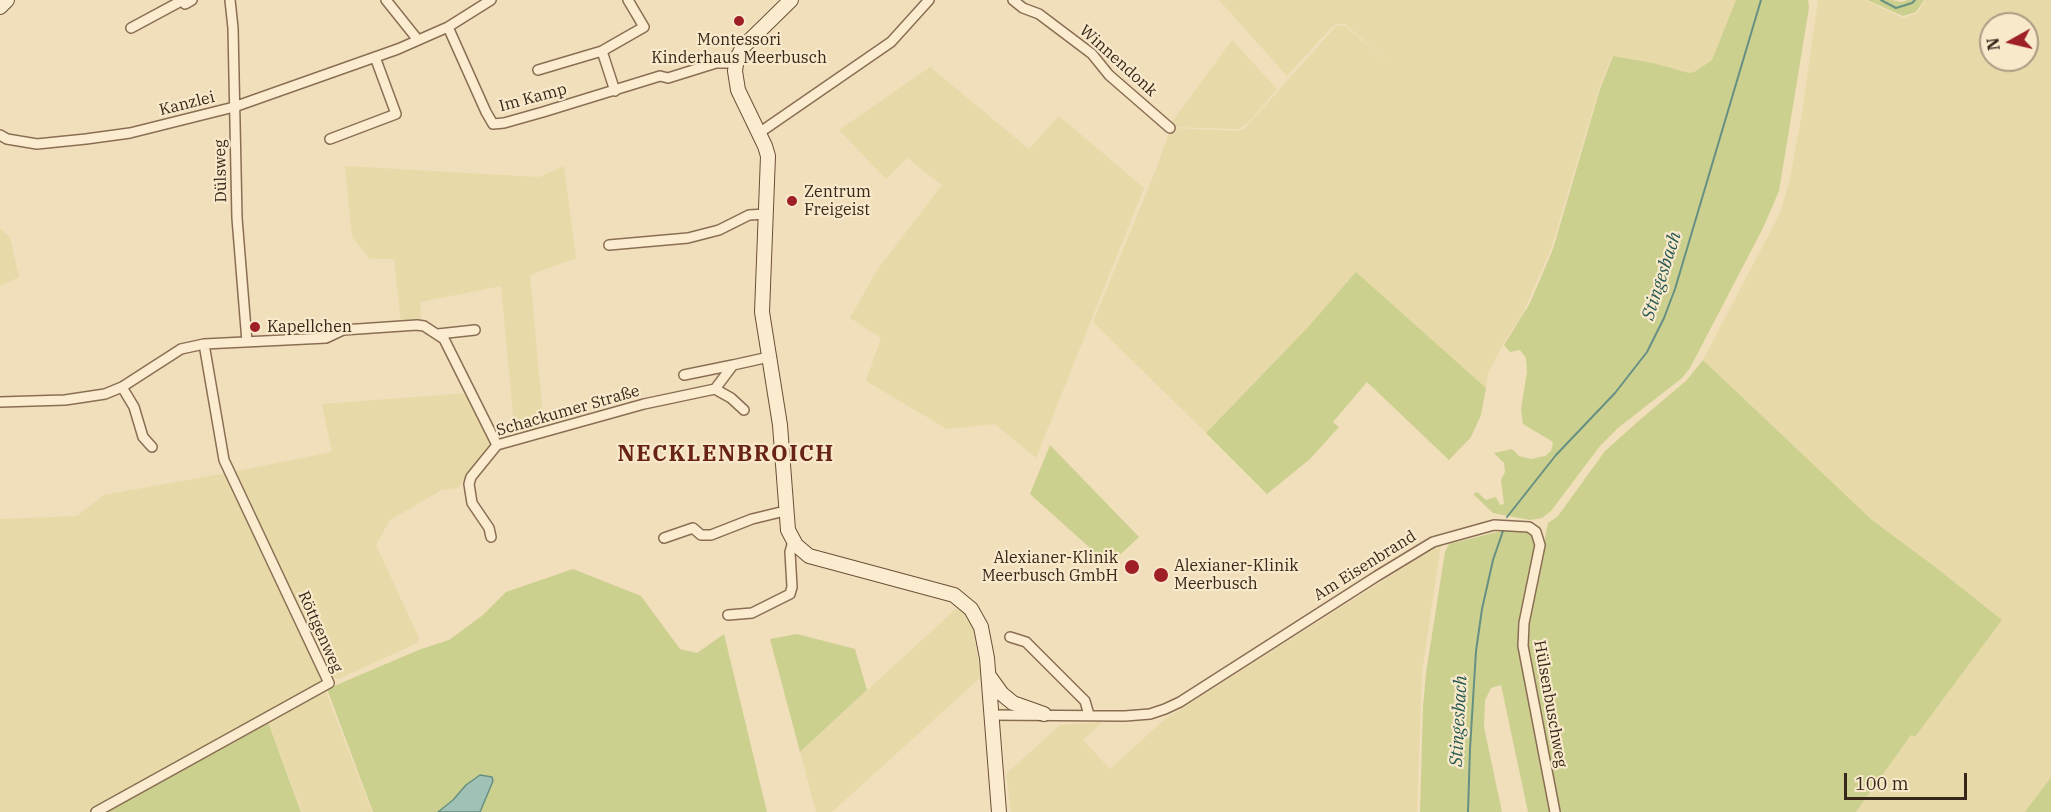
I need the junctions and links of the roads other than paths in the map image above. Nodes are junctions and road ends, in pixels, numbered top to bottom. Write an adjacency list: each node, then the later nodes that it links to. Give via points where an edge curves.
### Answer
1 (7, 0): 10 (main road)
2 (192, 0): 12 (street, via 185,4 183,0)
3 (230, 0): 19 (street, Dülsweg)
4 (386, 0): 13 (street)
5 (491, 0): 11 (street, Kanzlei)
6 (628, 0): 14 (street, Im Kamp, via 644,27)
7 (791, 0): 16 (main road, via 743,47)
8 (929, 0): 21 (street, via 891,42)
9 (1013, 0): 20 (street, Winnendonk, via 1039,14 1092,54 1108,75)
10 (0, 7)
11 (448, 27): 13 (street, Kanzlei); 18 (street, Im Kamp, via 493,124)
12 (131, 28)
13 (418, 40): 15 (street, Kanzlei)
14 (602, 51): 17 (street, Im Kamp); 18 (street)
15 (375, 57): 19 (street, Kanzlei); 23 (street, via 396,114)
16 (735, 63): 18 (street, Im Kamp, via 716,63 668,78 660,76); 21 (main road, via 738,90)
17 (538, 70)
18 (615, 91)
19 (234, 107): 22 (street, Kanzlei, via 130,133 86,139 37,144); 28 (street, Dülsweg)
20 (1170, 128)
21 (759, 133): 24 (main road, via 768,156)
22 (0, 135)
23 (330, 139)
24 (767, 214): 25 (street, via 749,215 720,230 688,238); 30 (main road, via 762,297)
25 (609, 245)
26 (475, 330): 27 (street)
27 (438, 334): 28 (street, via 413,325 343,330 326,338); 37 (street)
28 (246, 342): 29 (street)
29 (204, 344): 33 (street, via 181,349); 50 (street, Röttgenweg, via 224,460 329,683)
30 (769, 357): 31 (street); 39 (main road, via 779,414)
31 (733, 365): 32 (street); 34 (street)
32 (684, 375)
33 (122, 387): 35 (street, via 105,394 65,400); 38 (street, via 134,407 143,437)
34 (715, 389): 36 (street); 37 (street, Schackumer Straße, via 644,404)
35 (0, 402)
36 (744, 410)
37 (497, 445): 41 (street, Schackumer Straße, via 469,484 472,503)
38 (152, 447)
39 (785, 511): 42 (street, via 711,535 700,535 693,528); 43 (main road)
40 (1536, 532): 49 (street, Am Eisenbrand, via 1528,526 1494,525 1440,539 1173,706 1139,715); 52 (street, Hülsenbuschweg, via 1539,553 1522,639)
41 (491, 537)
42 (664, 538)
43 (793, 541): 44 (street, via 790,594 752,613); 46 (main road, via 809,556 960,599 981,627)
44 (728, 615)
45 (1010, 637): 49 (street, via 1026,642 1085,701)
46 (988, 676): 47 (main road, via 1013,703); 48 (main road)
47 (1044, 714): 48 (street, Am Eisenbrand); 49 (street, Am Eisenbrand)
48 (992, 715): 51 (main road)
49 (1089, 715)
50 (96, 812)
51 (999, 812)
52 (1555, 812)

